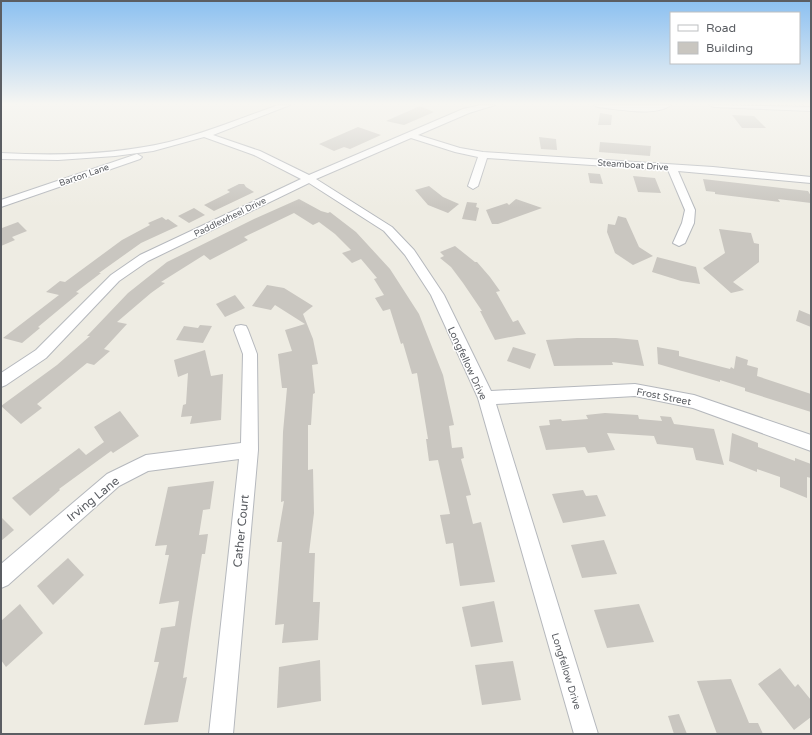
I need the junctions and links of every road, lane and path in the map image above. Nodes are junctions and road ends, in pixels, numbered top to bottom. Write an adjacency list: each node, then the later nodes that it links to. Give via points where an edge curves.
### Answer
1 (187, 139): 7 (street, via 153,148 77,157)
2 (189, 139): 12 (street, Barton Lane)
3 (205, 139): 9 (street, Longfellow Drive, via 257,153)
4 (400, 139): 9 (street, Paddlewheel Drive)
5 (424, 139): 6 (street, Steamboat Drive)
6 (483, 155): 8 (street, Steamboat Drive); 11 (street)
7 (1, 156)
8 (672, 168): 10 (street, Steamboat Drive); 13 (street, via 690,210 688,223)
9 (309, 179): 15 (street, Paddlewheel Drive, via 144,258 116,278 41,354); 16 (street, Longfellow Drive, via 388,229 410,253 437,295)
10 (811, 180)
11 (473, 186)
12 (1, 204)
13 (679, 243)
14 (241, 330): 18 (street, Cather Court, via 250,354)
15 (1, 381)
16 (486, 398): 17 (street, Frost Street, via 635,390 694,402); 21 (street, Longfellow Drive)
17 (811, 443)
18 (249, 450): 19 (street, Irving Lane, via 146,463 113,480); 20 (street, Cather Court)
19 (1, 578)
20 (221, 734)
21 (586, 734)

